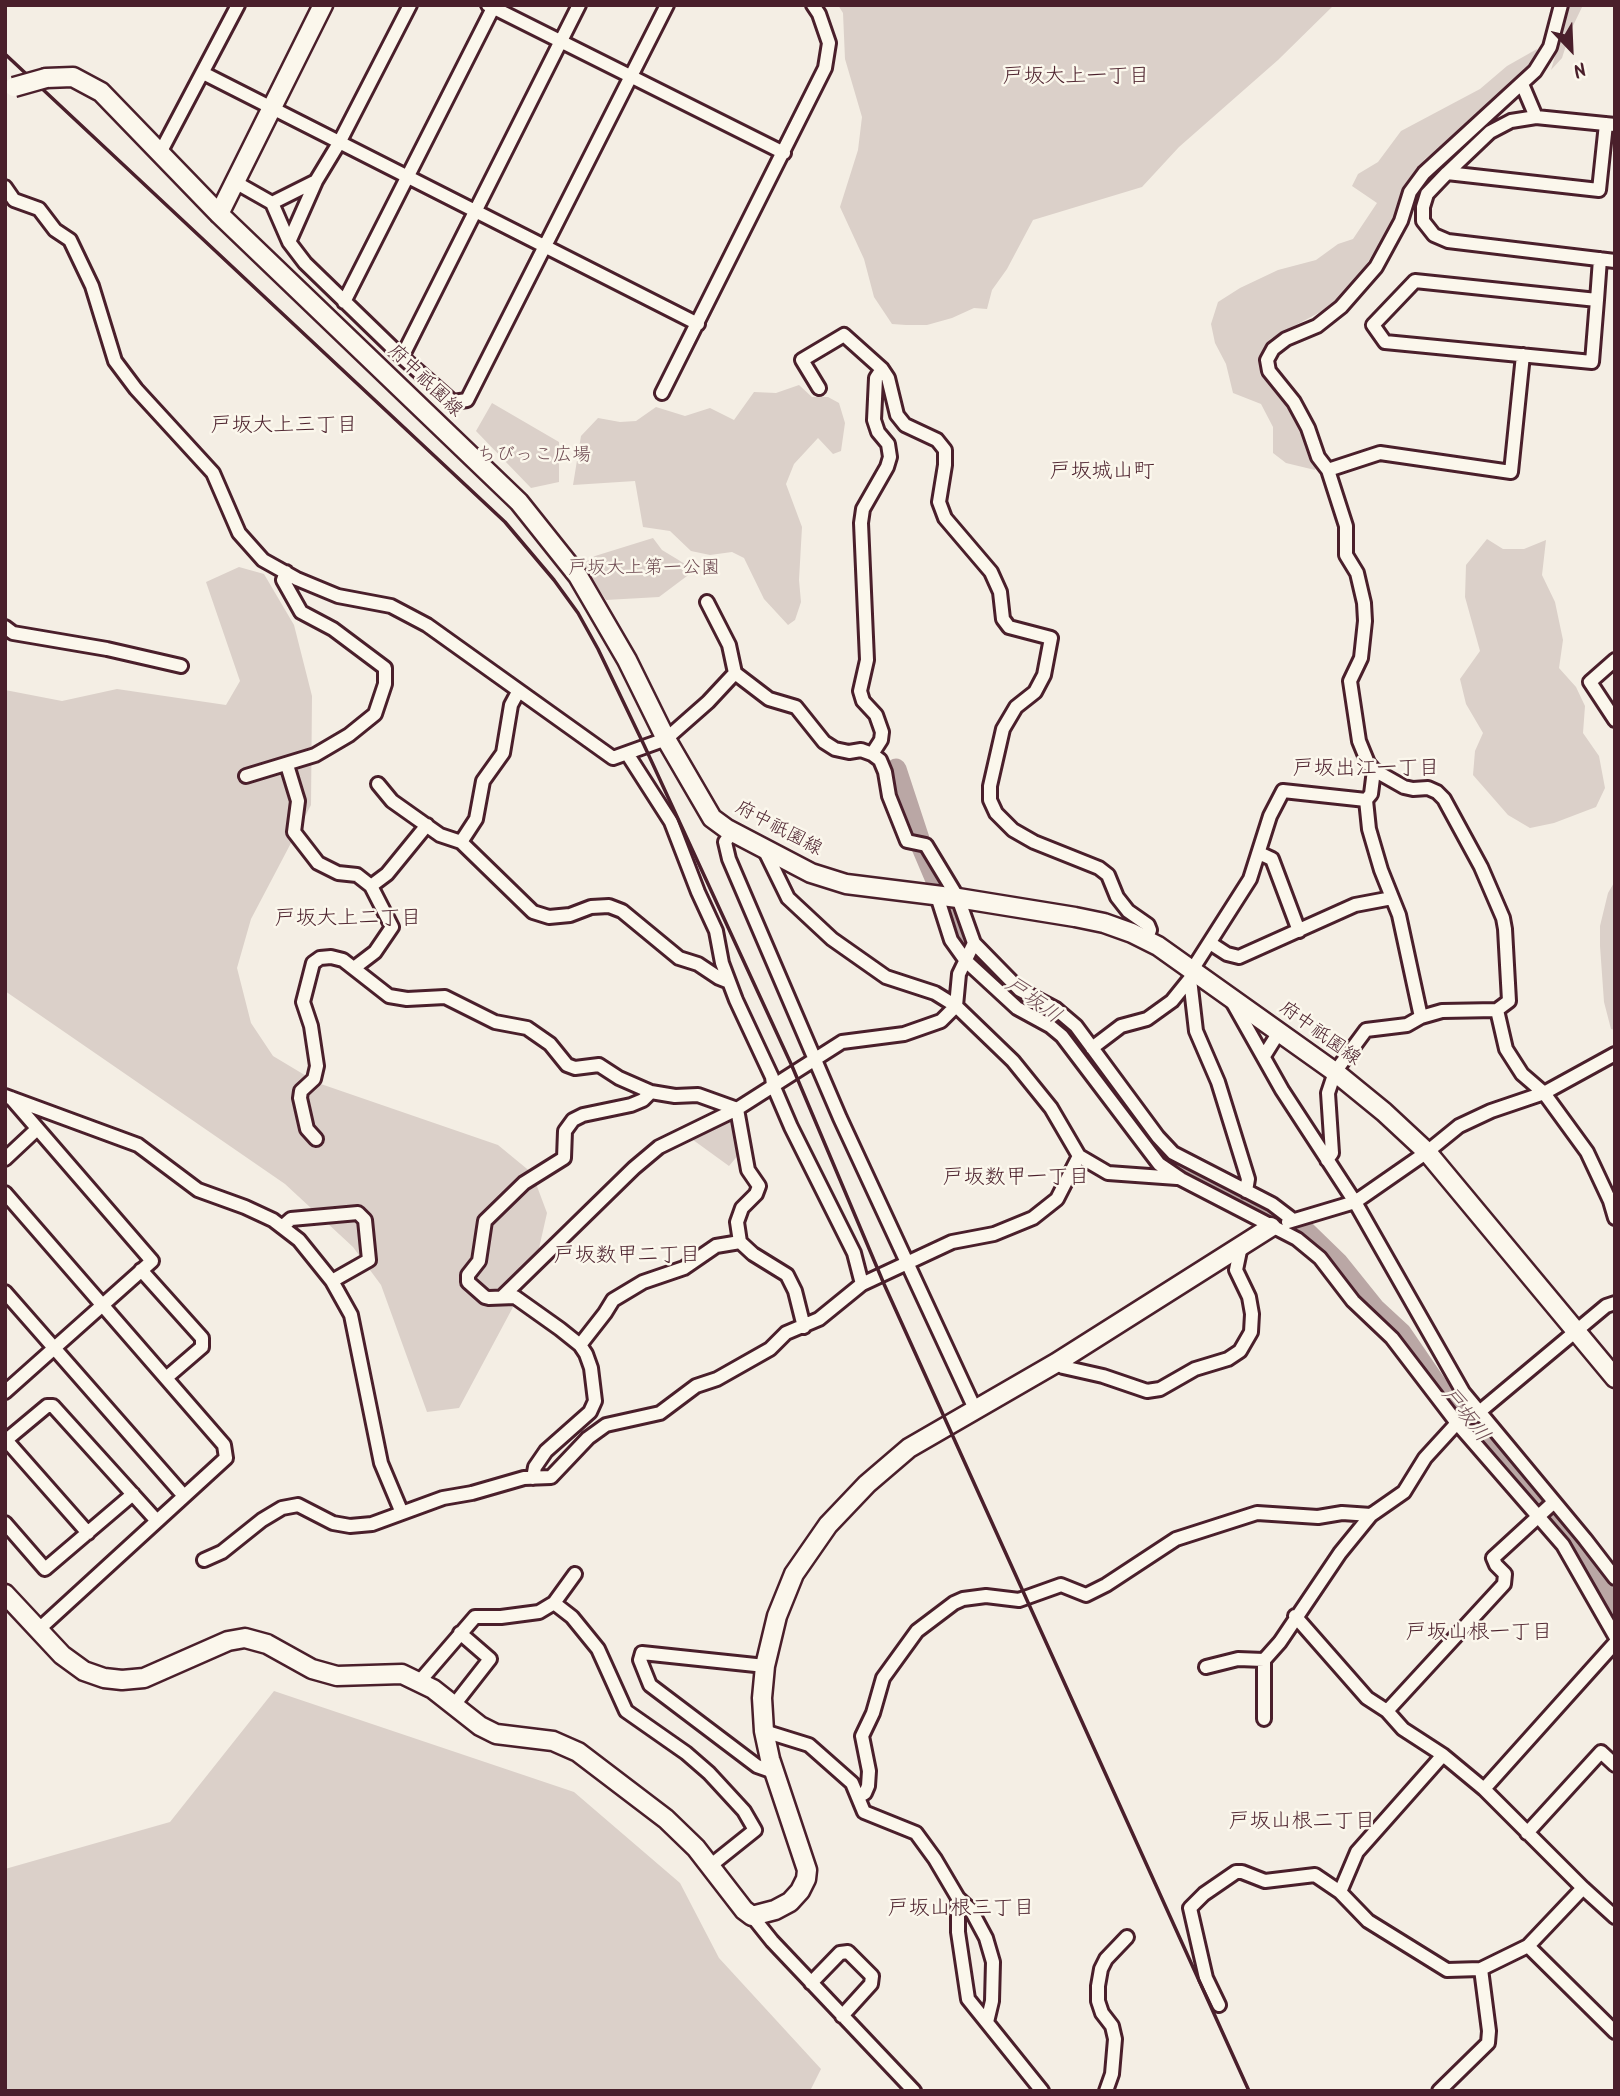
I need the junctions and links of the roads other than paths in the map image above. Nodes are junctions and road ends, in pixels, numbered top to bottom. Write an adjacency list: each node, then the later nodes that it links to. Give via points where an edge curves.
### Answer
1 (238, 5): 10 (street)
2 (323, 5): 14 (main road)
3 (410, 5): 17 (street)
4 (579, 5): 9 (street)
5 (667, 5): 11 (street)
6 (813, 5): 19 (street, via 829,43 825,68)
7 (1561, 5): 12 (street, via 1550,47)
8 (491, 7): 9 (street); 21 (street)
9 (562, 41): 11 (street); 26 (street)
10 (203, 73): 14 (street); 18 (street)
11 (632, 76): 19 (street); 29 (street)
12 (1522, 84): 15 (street); 40 (street, via 1424,173 1410,192 1401,221 1376,267 1341,307 1317,326 1286,339 1267,360 1269,371 1294,402)
13 (10, 88): 18 (main road, 府中祇園線, bridge, via 46,78 73,77 101,92)
14 (272, 108): 17 (street); 23 (main road)
15 (1535, 117): 16 (street); 20 (street, via 1511,121 1490,132)
16 (1611, 125): 20 (street, via 1599,190)
17 (339, 143): 21 (street); 22 (street)
18 (160, 153): 27 (main road, 府中祇園線)
19 (784, 153): 34 (street)
20 (1447, 173): 30 (street, via 1427,194 1423,207 1423,221 1434,235 1448,241)
21 (407, 177): 26 (street); 33 (street)
22 (316, 181): 25 (street); 28 (street)
23 (235, 182): 25 (street); 27 (main road)
24 (5, 187): 41 (street, via 14,200 39,209 55,230 70,240 92,286 116,361 213,473 239,533 263,560)
25 (272, 203): 28 (street)
26 (476, 211): 29 (street); 36 (street)
27 (219, 214): 49 (main road, 府中祇園線, via 519,502 548,536 578,576 627,660)
28 (289, 242): 33 (street)
29 (545, 247): 34 (street); 36 (street, via 467,400 453,402)
30 (1600, 260): 31 (street); 32 (street)
31 (1615, 261)
32 (1597, 300): 35 (street, via 1592,362); 35 (street, via 1415,281 1373,325 1385,342)
33 (344, 302): 36 (street)
34 (698, 324): 39 (street)
35 (1523, 355): 40 (street, via 1511,472 1380,453)
36 (402, 357)
37 (882, 369): 38 (street, via 844,335 802,360); 50 (street, via 876,378 874,420 890,457 863,509 861,523 867,660 860,691 882,732); 67 (street, via 897,415 945,450 939,502 946,518 991,572 1000,592 1003,619 1009,627 1051,638 1045,675 1003,729 990,786 996,813 1034,842 1108,875 1128,911 1148,925)
38 (819, 388)
39 (662, 393)
40 (1328, 470): 53 (street, via 1346,526 1346,555 1357,573 1364,603 1361,658 1350,681 1359,741)
41 (286, 572): 47 (street, via 338,596 391,607 427,625); 52 (street, via 283,580 301,612 333,629 385,668 375,713 315,755)
42 (707, 602): 46 (street, via 729,645)
43 (5, 627): 45 (street, via 13,633)
44 (1615, 660): 48 (street, via 1590,682)
45 (181, 666)
46 (735, 673): 49 (street); 50 (street, via 769,699 796,707 835,749)
47 (518, 692): 51 (street, via 613,758); 59 (street, via 511,705 503,752 483,781 476,818)
48 (1615, 720)
49 (666, 739): 51 (street); 58 (main road, 府中祇園線, via 702,804)
50 (872, 754): 64 (street, via 885,772 907,841 926,845)
51 (628, 755): 73 (street, via 671,822 716,931)
52 (287, 765): 54 (street); 62 (street, via 298,801 294,832 318,863 338,873 357,875)
53 (1374, 770): 56 (street); 76 (street, via 1404,787 1437,792 1481,867 1505,929 1509,1001)
54 (246, 776)
55 (378, 784): 57 (street, via 392,801)
56 (1366, 800): 61 (street, via 1283,791); 65 (street, via 1369,829)
57 (427, 825): 59 (street); 62 (street, via 387,874)
58 (732, 832): 60 (main road, 府中祇園線); 82 (street, via 725,842 729,859)
59 (461, 842): 73 (street, via 533,912 550,917 609,906 622,911 679,958)
60 (764, 849): 63 (main road, 府中祇園線, via 811,873 846,884); 75 (street, via 788,898 832,939 886,977 935,993)
61 (1259, 853): 66 (street, via 1272,859); 69 (street, via 1250,879)
62 (371, 886): 71 (street, via 392,927 374,952)
63 (937, 897): 64 (main road, 府中祇園線); 70 (street, via 951,940)
64 (958, 898): 67 (main road, 府中祇園線, via 1104,923); 68 (street)
65 (1392, 898): 66 (street, via 1354,905); 77 (street)
66 (1299, 931): 69 (street, via 1239,957)
67 (1146, 939): 72 (main road, 府中祇園線)
68 (974, 943): 70 (street); 79 (street, via 1020,990 1066,1017)
69 (1210, 943): 72 (street)
70 (966, 961): 75 (street, via 959,974); 95 (street, via 1017,1008 1062,1035 1159,1164)
71 (354, 968): 85 (street, via 389,996 445,997 495,1022 527,1028 550,1044 566,1065 599,1065); 90 (street, via 343,960 320,958 313,963 303,1002 317,1066 300,1098 307,1129)
72 (1193, 974): 74 (main road, 府中祇園線); 79 (street, via 1172,1001 1147,1018 1121,1026); 96 (street, via 1196,1031 1218,1082 1248,1180)
73 (729, 982): 84 (street)
74 (1228, 996): 78 (main road, 府中祇園線); 81 (street)
75 (956, 1006): 82 (street, via 942,1021 904,1034 842,1041); 92 (street, via 1013,1060 1051,1108)
76 (1497, 1010): 77 (street, via 1442,1011); 86 (street, via 1513,1062)
77 (1421, 1017): 83 (street, via 1407,1025 1366,1030)
78 (1279, 1032): 81 (street); 83 (main road, 府中祇園線)
79 (1092, 1048): 96 (street, via 1172,1153)
80 (1615, 1054): 86 (street)
81 (1264, 1056): 94 (street)
82 (816, 1058): 84 (street); 105 (street)
83 (1335, 1072): 91 (main road, 府中祇園線); 94 (street, via 1328,1093 1332,1153)
84 (773, 1085): 88 (street); 108 (street, via 854,1254)
85 (651, 1092): 88 (street, via 698,1095); 110 (street, via 631,1105 573,1120 565,1132 564,1158 523,1182 485,1221 480,1261 468,1282 485,1297)
86 (1544, 1093): 91 (street, via 1459,1126); 99 (street, via 1587,1152)
87 (8, 1096): 89 (street); 101 (street, via 138,1145 198,1189)
88 (737, 1109): 103 (street, via 748,1170 759,1186 737,1222); 110 (street, via 659,1147)
89 (37, 1129): 93 (street); 106 (street, via 152,1261)
90 (316, 1139)
91 (1427, 1152): 98 (street); 114 (main road, 府中祇園線)
92 (1079, 1156): 95 (street, via 1108,1173); 105 (street, via 1057,1199 1033,1218 994,1234 953,1242)
93 (5, 1159)
94 (1327, 1160): 98 (street)
95 (1181, 1179): 102 (street)
96 (1246, 1191): 100 (street)
97 (5, 1193): 112 (street)
98 (1355, 1202): 100 (street); 122 (street, via 1463,1392)
99 (1615, 1218)
100 (1293, 1220): 102 (street)
101 (282, 1227): 107 (street, via 299,1240); 107 (street, via 291,1219 358,1213 365,1220 369,1260)
102 (1271, 1227): 104 (main road); 122 (street, via 1297,1239 1320,1258 1353,1301)
103 (740, 1242): 113 (street, via 787,1275); 115 (street, via 716,1246 684,1268 643,1282 613,1300)
104 (1241, 1246): 117 (main road); 117 (street, via 1236,1270 1249,1297 1251,1332 1228,1359 1147,1391)
105 (908, 1262): 108 (street); 121 (street)
106 (141, 1270): 112 (street); 118 (street, via 202,1338 202,1347)
107 (332, 1281): 128 (street, via 351,1315 381,1463)
108 (862, 1284): 113 (street)
109 (5, 1292): 116 (street)
110 (502, 1297): 115 (street, via 515,1297)
111 (1615, 1303): 114 (street)
112 (102, 1306): 116 (street); 118 (street)
113 (804, 1327): 124 (street, via 786,1333 770,1349 717,1379 696,1386 660,1413 606,1425 551,1477)
114 (1576, 1332): 119 (main road, 府中祇園線); 122 (street)
115 (580, 1345): 124 (street, via 591,1368 595,1401 590,1412 546,1451)
116 (54, 1349): 120 (street); 126 (street)
117 (1056, 1363): 121 (main road)
118 (166, 1378): 126 (street, via 224,1445 226,1458)
119 (1615, 1378)
120 (6, 1391)
121 (975, 1409): 144 (main road, via 909,1448 828,1525 794,1574)
122 (1466, 1418): 127 (street); 127 (street); 129 (street, via 1426,1458 1404,1492)
123 (6, 1441): 125 (street, via 47,1406 53,1406); 132 (street)
124 (533, 1478): 128 (street, via 443,1498)
125 (133, 1494): 130 (street); 132 (street)
126 (184, 1496): 130 (street)
127 (1547, 1509): 135 (street); 141 (street); 148 (street, via 1493,1558 1505,1574 1504,1584)
128 (402, 1513): 133 (street, via 350,1527 298,1506 282,1508)
129 (1371, 1515): 138 (street); 155 (street, via 1257,1513 1177,1539 1086,1595 1061,1585 1019,1600 986,1596 954,1603 917,1631 883,1678 862,1736 869,1771 868,1786)
130 (157, 1521): 139 (street)
131 (5, 1523): 132 (street, via 45,1569)
132 (88, 1533)
133 (204, 1560)
134 (575, 1574): 137 (street)
135 (1614, 1574)
136 (5, 1594): 139 (main road)
137 (554, 1603): 140 (street, via 540,1612 475,1617); 157 (street, via 598,1649 626,1711 686,1753 744,1811 755,1830)
138 (1296, 1616): 143 (street); 148 (street, via 1367,1698)
139 (38, 1630): 146 (main road, via 84,1671 104,1678 144,1678 228,1640 245,1638 337,1676 402,1674)
140 (460, 1633): 146 (street); 147 (street, via 490,1659)
141 (1615, 1636)
142 (1615, 1643): 154 (street)
143 (1264, 1660): 145 (street, via 1238,1659); 149 (street)
144 (765, 1666): 150 (main road); 153 (street, via 642,1653 640,1660 650,1685 757,1766)
145 (1206, 1667)
146 (419, 1682): 147 (main road)
147 (454, 1705): 157 (main road, via 496,1734 553,1741 578,1752 666,1819)
148 (1387, 1711): 151 (street, via 1403,1729)
149 (1264, 1719)
150 (764, 1731): 153 (main road); 155 (street, via 809,1745 852,1783)
151 (1443, 1755): 154 (street); 159 (street, via 1357,1852)
152 (1615, 1765): 156 (street, via 1601,1752)
153 (774, 1772): 161 (main road, via 806,1879 790,1902)
154 (1484, 1789): 156 (street)
155 (858, 1797): 160 (street, via 864,1812 916,1833)
156 (1527, 1833): 158 (street)
157 (710, 1866): 161 (main road)
158 (1583, 1888): 162 (street); 164 (street)
159 (1340, 1892): 165 (street, via 1368,1921 1447,1970); 167 (street, via 1315,1875 1265,1881 1242,1872 1227,1876 1204,1894 1190,1908 1190,1917 1206,1978)
160 (958, 1898): 169 (street, via 968,1999); 169 (street, via 981,1928 993,1962)
161 (752, 1916): 166 (street)
162 (1615, 1917)
163 (1127, 1937): 173 (street, via 1106,1959 1098,1986 1098,2001 1115,2039)
164 (1528, 1946): 165 (street); 170 (street)
165 (1481, 1969): 174 (street, via 1488,2043)
166 (811, 1983): 168 (street); 168 (street, via 840,1953 848,1952 872,1976 871,1984)
167 (1219, 2005)
168 (842, 2015): 171 (street)
169 (987, 2022): 172 (street)
170 (1615, 2032)
171 (914, 2091)
172 (1042, 2091)
173 (1106, 2091)
174 (1439, 2091)

